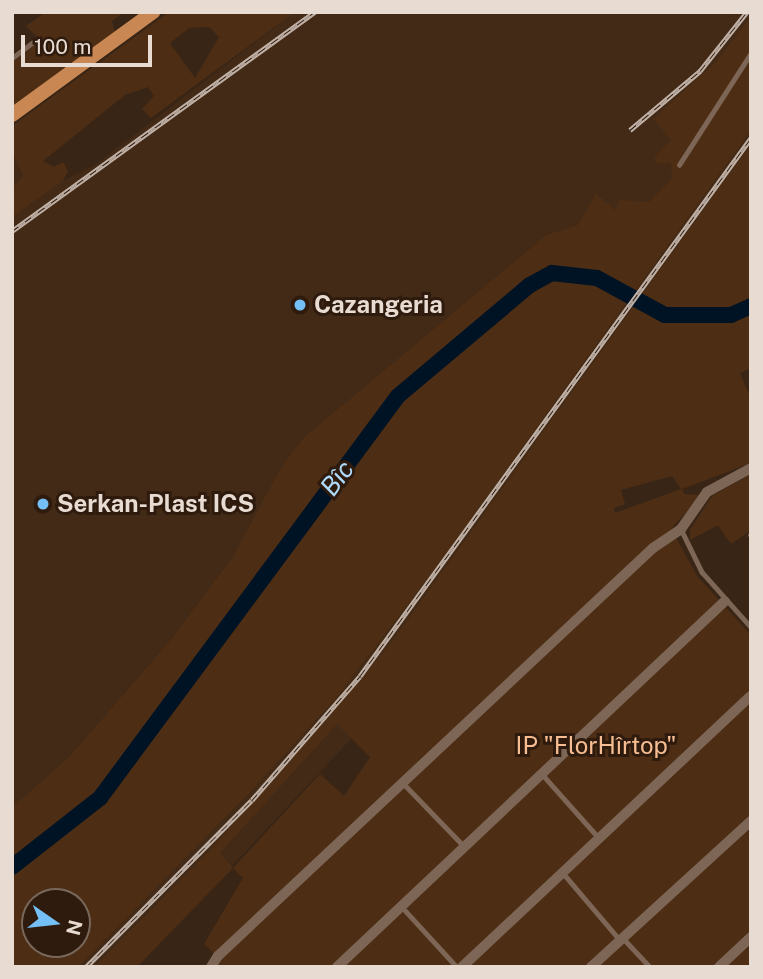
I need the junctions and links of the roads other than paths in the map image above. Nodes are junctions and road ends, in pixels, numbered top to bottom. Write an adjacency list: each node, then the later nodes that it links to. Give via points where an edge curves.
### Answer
1 (153, 12): 5 (main road)
2 (33, 43): 4 (lane)
3 (751, 53): 6 (lane)
4 (12, 58)
5 (12, 115)
6 (680, 164)
7 (751, 468): 8 (street, via 716,485)
8 (681, 529): 9 (lane, via 702,572); 13 (street, via 653,548)
9 (725, 601): 10 (lane); 12 (street)
10 (751, 627)
11 (751, 696): 15 (street)
12 (542, 773): 15 (lane); 16 (street)
13 (405, 785): 16 (lane); 21 (street)
14 (751, 821): 20 (street)
15 (599, 838): 17 (street)
16 (464, 846): 18 (street)
17 (562, 873): 20 (lane); 23 (street)
18 (401, 906): 22 (street); 23 (lane)
19 (751, 937): 26 (street)
20 (621, 939): 24 (street); 25 (lane)
21 (211, 967)
22 (337, 967)
23 (459, 967)
24 (591, 967)
25 (650, 967)
26 (719, 967)

